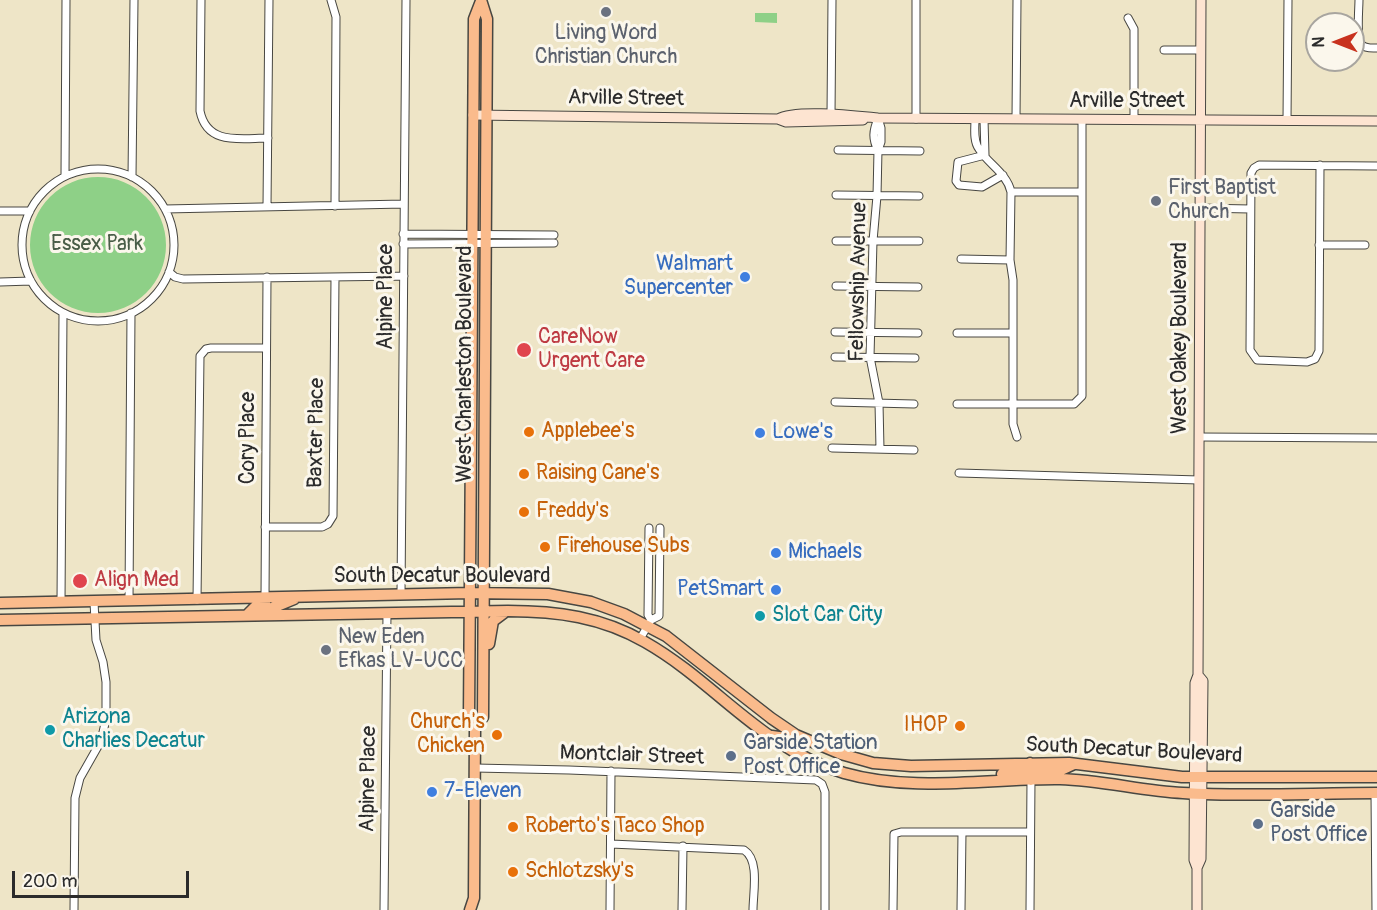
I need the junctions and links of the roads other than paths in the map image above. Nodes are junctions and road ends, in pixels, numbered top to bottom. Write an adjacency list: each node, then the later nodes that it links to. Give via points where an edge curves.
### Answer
1 (66, 0): 38 (street)
2 (134, 0): 39 (street)
3 (201, 0): 30 (street, via 200,111 204,125 224,138)
4 (269, 0): 30 (street)
5 (332, 0): 46 (street, via 336,17)
6 (406, 0): 45 (street, Alpine Place)
7 (481, 0): 18 (main road, West Charleston Boulevard, via 474,19); 19 (main road, West Charleston Boulevard, via 488,19)
8 (832, 0): 22 (street)
9 (916, 0): 21 (street)
10 (1017, 0): 24 (street)
11 (1201, 0): 17 (main road, West Oakey Boulevard)
12 (1288, 0): 28 (street)
13 (1359, 0): 15 (street, via 1359,39 1362,45)
14 (1128, 18): 26 (street, via 1134,29)
15 (1377, 48)
16 (1164, 50): 17 (street)
17 (1200, 50): 27 (main road, West Oakey Boulevard)
18 (473, 115): 19 (main road, Arville Street); 55 (main road, West Charleston Boulevard)
19 (487, 115): 22 (main road, Arville Street, via 778,118 786,122 801,118); 55 (main road, West Charleston Boulevard)
20 (878, 118): 21 (main road, Arville Street); 22 (main road, Arville Street); 32 (street, Fellowship Avenue, via 874,128)
21 (916, 118): 23 (main road, Arville Street)
22 (834, 119)
23 (979, 119): 24 (main road, Arville Street); 34 (street, via 977,144)
24 (1016, 120): 25 (main road, Arville Street)
25 (1082, 120): 26 (main road, Arville Street); 41 (street)
26 (1134, 120): 27 (main road, Arville Street)
27 (1200, 121): 28 (main road, Arville Street); 48 (main road, West Oakey Boulevard)
28 (1287, 121): 29 (main road, Arville Street)
29 (1377, 121)
30 (268, 138): 47 (street)
31 (838, 150): 32 (street)
32 (878, 150): 33 (street); 43 (street, Fellowship Avenue)
33 (920, 151)
34 (985, 155): 37 (street); 37 (street, via 958,162 959,185 982,187)
35 (1320, 165): 36 (street); 50 (street, via 1254,168); 61 (street)
36 (1377, 166)
37 (1003, 175): 40 (street)
38 (65, 176): 39 (street, via 106,169); 52 (street, via 44,191)
39 (132, 177): 49 (street, via 151,191)
40 (1011, 192): 41 (street); 64 (street)
41 (1082, 192): 90 (street, via 1082,396 1074,404)
42 (836, 195): 43 (street)
43 (877, 195): 44 (street); 57 (street, Fellowship Avenue)
44 (919, 196)
45 (404, 204): 46 (street); 53 (street, Alpine Place)
46 (335, 206): 47 (street)
47 (267, 207): 49 (street)
48 (1200, 208): 50 (street); 94 (main road, West Oakey Boulevard)
49 (165, 209): 65 (street, via 174,244)
50 (1250, 209): 61 (street, via 1250,350 1257,360 1307,362 1319,351)
51 (0, 211): 52 (street)
52 (30, 211): 69 (street, via 22,240)
53 (404, 234): 55 (street); 60 (street, Alpine Place)
54 (554, 235): 55 (street)
55 (479, 239): 59 (street); 60 (street); 82 (main road, West Charleston Boulevard); 91 (main road, West Charleston Boulevard)
56 (836, 241): 57 (street)
57 (873, 241): 58 (street); 72 (street, Fellowship Avenue)
58 (919, 241)
59 (554, 243)
60 (403, 244): 66 (street, Alpine Place)
61 (1319, 245): 62 (street)
62 (1365, 246)
63 (961, 259): 64 (street)
64 (1010, 260): 80 (street)
65 (169, 272): 68 (street, via 183,279); 75 (street, via 157,293)
66 (404, 276): 67 (street); 107 (street, Alpine Place)
67 (335, 277): 68 (street); 102 (street, Baxter Place, via 333,516 322,527)
68 (267, 278): 81 (street, Cory Place)
69 (31, 281): 70 (street); 74 (street)
70 (0, 282)
71 (836, 286): 72 (street)
72 (871, 286): 73 (street); 77 (street, Fellowship Avenue)
73 (918, 287)
74 (63, 313): 75 (street, via 98,321); 112 (street)
75 (131, 313): 111 (street)
76 (835, 332): 77 (street)
77 (870, 332): 78 (street); 84 (street, Fellowship Avenue)
78 (918, 333)
79 (957, 333): 80 (street)
80 (1013, 333): 90 (street)
81 (266, 348): 102 (street, Cory Place); 110 (street, via 211,348 202,352 199,361)
82 (471, 352): 91 (main road, via 479,406); 92 (main road, West Charleston Boulevard)
83 (835, 357): 84 (street)
84 (870, 357): 85 (street); 87 (street, Fellowship Avenue)
85 (915, 358)
86 (835, 402): 87 (street)
87 (879, 403): 88 (street); 97 (street, Fellowship Avenue)
88 (914, 404)
89 (957, 404): 90 (street)
90 (1013, 405): 93 (street)
91 (485, 413): 99 (main road, West Charleston Boulevard)
92 (471, 424): 99 (main road, via 477,430); 105 (main road, West Charleston Boulevard)
93 (1017, 437)
94 (1199, 437): 95 (street); 101 (main road, West Oakey Boulevard)
95 (1377, 438)
96 (832, 448): 97 (street)
97 (880, 449): 98 (street)
98 (914, 450)
99 (484, 468): 106 (main road, West Charleston Boulevard)
100 (959, 473): 101 (street)
101 (1199, 480): 133 (main road, West Oakey Boulevard, via 1198,675 1194,683)
102 (265, 527): 109 (street, Cory Place)
103 (649, 528): 123 (street)
104 (660, 528): 123 (street, via 659,616)
105 (470, 593): 106 (main road, South Decatur Boulevard); 107 (main road, South Decatur Boulevard); 115 (main road, West Charleston Boulevard)
106 (484, 593): 116 (main road, West Charleston Boulevard); 123 (main road, South Decatur Boulevard, via 567,597)
107 (401, 594): 108 (main road, South Decatur Boulevard)
108 (298, 597): 109 (main road, South Decatur Boulevard); 120 (main road, via 272,608)
109 (265, 598): 110 (main road, South Decatur Boulevard); 119 (main road, via 265,606 255,607)
110 (197, 600): 111 (main road, South Decatur Boulevard)
111 (129, 601): 113 (main road, South Decatur Boulevard)
112 (61, 602): 113 (main road, South Decatur Boulevard); 114 (main road, South Decatur Boulevard)
113 (94, 602): 121 (street)
114 (0, 603)
115 (470, 611): 116 (main road, South Decatur Boulevard); 118 (main road, South Decatur Boulevard); 126 (main road, West Charleston Boulevard, via 469,717)
116 (484, 611): 117 (main road, South Decatur Boulevard); 125 (main road, West Charleston Boulevard)
117 (508, 611): 124 (main road, South Decatur Boulevard, via 578,616); 125 (main road, via 493,621)
118 (387, 613): 120 (main road, South Decatur Boulevard); 146 (street, Alpine Place)
119 (247, 615): 120 (main road, South Decatur Boulevard); 121 (main road, South Decatur Boulevard)
120 (267, 615)
121 (95, 618): 122 (main road, South Decatur Boulevard); 145 (street, via 96,640 105,672 106,719 101,741 80,778 75,798)
122 (0, 620)
123 (649, 622): 124 (street); 128 (main road, South Decatur Boulevard, via 771,718)
124 (640, 639): 127 (main road, South Decatur Boulevard)
125 (483, 657): 126 (main road, West Charleston Boulevard, via 483,717)
126 (476, 728): 131 (main road, West Charleston Boulevard)
127 (765, 735): 128 (main road, via 785,738 800,746); 136 (main road, South Decatur Boulevard, via 793,752 844,773 912,783)
128 (808, 741): 129 (main road, South Decatur Boulevard, via 852,758 886,765)
129 (1030, 763): 130 (main road, South Decatur Boulevard); 136 (main road, via 1028,770 1004,773)
130 (1074, 764): 133 (main road, South Decatur Boulevard); 135 (main road, via 1059,771 1033,773)
131 (475, 768): 132 (street, Montclair Street); 144 (main road, West Charleston Boulevard)
132 (611, 771): 142 (street); 152 (street, Montclair Street, via 816,780 825,792)
133 (1198, 777): 134 (main road, South Decatur Boulevard); 139 (main road, West Oakey Boulevard)
134 (1374, 777): 138 (main road, via 1370,786 1347,786)
135 (1030, 780): 136 (main road, South Decatur Boulevard); 139 (main road, South Decatur Boulevard, via 1082,780); 141 (street)
136 (985, 781)
137 (1376, 792): 138 (main road, South Decatur Boulevard); 157 (street)
138 (1329, 793): 139 (main road, South Decatur Boulevard)
139 (1198, 794): 156 (main road, West Oakey Boulevard, via 1194,860)
140 (962, 832): 141 (street); 153 (street, via 894,834); 154 (street)
141 (1030, 832): 155 (street)
142 (611, 844): 143 (street); 149 (street)
143 (683, 846): 150 (street); 151 (street, via 748,852 754,865)
144 (474, 898): 147 (main road, West Charleston Boulevard); 148 (main road, West Charleston Boulevard)
145 (74, 910)
146 (384, 910)
147 (470, 910)
148 (478, 910)
149 (610, 910)
150 (682, 910)
151 (753, 910)
152 (825, 910)
153 (893, 910)
154 (962, 910)
155 (1030, 910)
156 (1197, 910)
157 (1376, 910)

